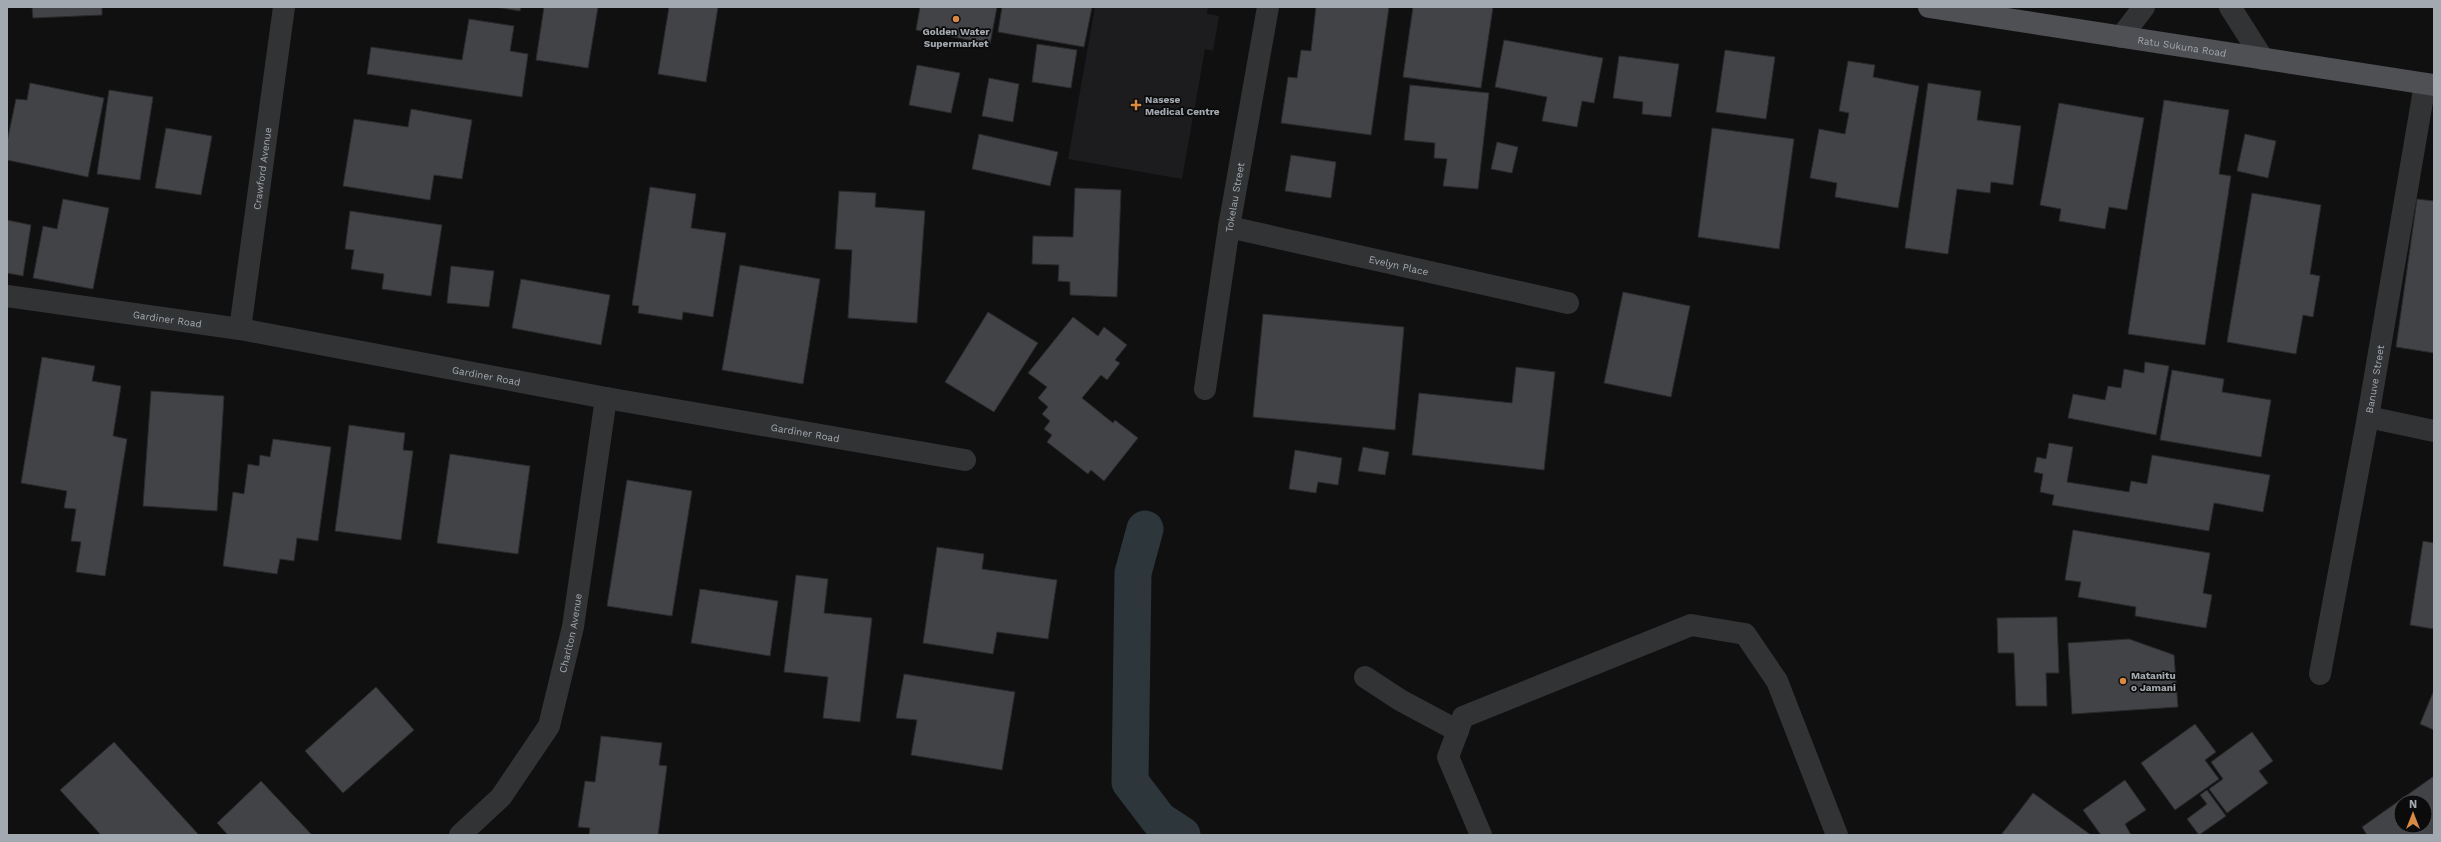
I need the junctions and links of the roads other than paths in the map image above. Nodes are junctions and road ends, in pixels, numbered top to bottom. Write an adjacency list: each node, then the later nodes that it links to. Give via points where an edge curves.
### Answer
1 (284, 7): 12 (street, Crawford Avenue)
2 (1268, 7): 9 (street, Tokelau Street)
3 (1929, 7): 6 (main road, Ratu Sukuna Road)
4 (2144, 7): 6 (street)
5 (2230, 7): 7 (street)
6 (2121, 37): 7 (main road, Ratu Sukuna Road)
7 (2264, 59): 8 (main road, Ratu Sukuna Road)
8 (2430, 85): 15 (street, Banuve Street)
9 (1229, 227): 11 (street, Evelyn Place); 13 (street, Tokelau Street)
10 (7, 296): 12 (street, Gardiner Road)
11 (1568, 303)
12 (240, 329): 14 (street, Gardiner Road)
13 (1205, 389)
14 (606, 398): 17 (street, Gardiner Road); 21 (street, Charlton Avenue, via 573,626 549,726 501,797)
15 (2368, 417): 16 (street); 18 (street, Banuve Street)
16 (2434, 431)
17 (965, 460)
18 (2320, 674)
19 (1365, 677): 20 (street, via 1400,700)
20 (1458, 731): 22 (street, via 1448,757); 23 (street, via 1463,717 1691,625 1746,634 1777,681)
21 (460, 835)
22 (1481, 835)
23 (1837, 835)

